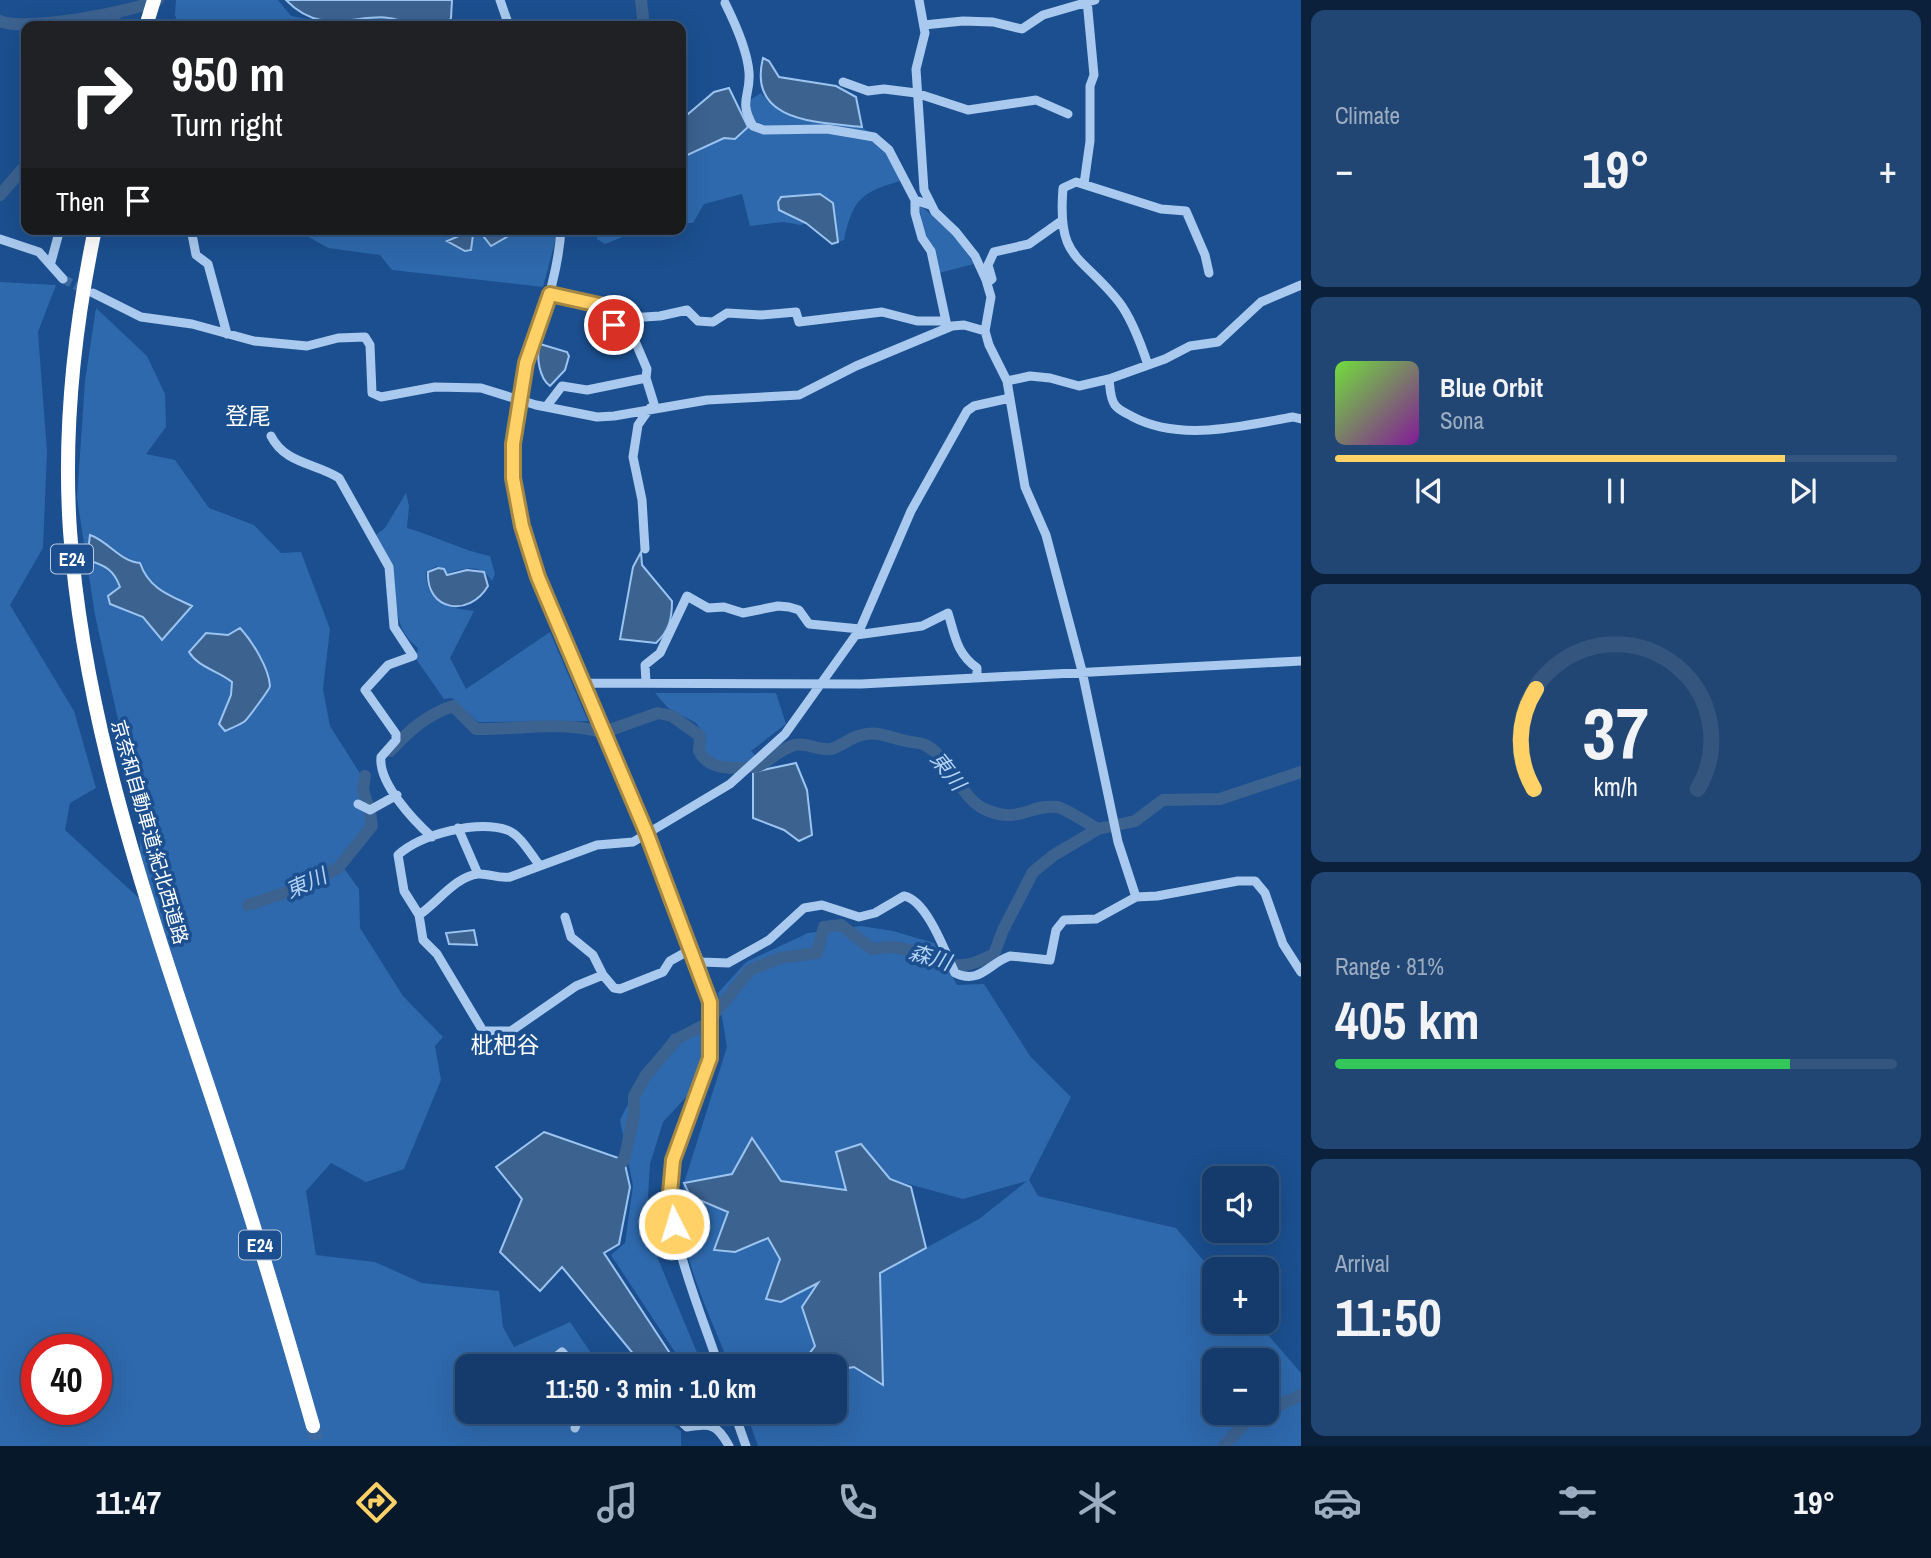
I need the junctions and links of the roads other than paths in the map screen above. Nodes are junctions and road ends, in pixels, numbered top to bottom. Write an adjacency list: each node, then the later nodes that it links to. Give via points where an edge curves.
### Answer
1 (154, 0): 7 (highway)
2 (499, 0): 8 (street)
3 (919, 0): 9 (street)
4 (1087, 0): 5 (street); 9 (street, via 1039,17 1022,29 993,22); 13 (street, via 1094,75)
5 (1095, 0)
6 (725, 3): 14 (street, via 749,69 744,101 752,126 764,130 827,129 874,137 889,150)
7 (148, 21)
8 (507, 21)
9 (924, 25): 11 (street)
10 (843, 82): 11 (street, via 868,92)
11 (916, 93): 12 (street, via 968,110 1036,100); 15 (street)
12 (1068, 114)
13 (1084, 184): 16 (street, via 1070,183 1063,188); 23 (street, via 1161,209 1186,211)
14 (915, 200): 15 (street); 30 (street)
15 (930, 205): 25 (street, via 975,256)
16 (1060, 222): 25 (street, via 1029,244 994,252 988,265 992,279); 33 (street, via 1077,261 1120,303)
17 (58, 235): 22 (street)
18 (94, 235): 70 (highway, 京奈和自動車道;紀北西道路 / E24, via 69,403 70,529 84,652 141,882 239,1177)
19 (192, 235): 32 (street, via 196,255 208,264)
20 (561, 235): 28 (street)
21 (0, 239): 22 (street, via 39,252)
22 (51, 262): 24 (street)
23 (1209, 273)
24 (63, 279)
25 (987, 283): 31 (street, via 991,297)
26 (1301, 285): 33 (street, via 1261,302 1218,342 1189,345)
27 (93, 293): 32 (street, via 141,317)
28 (550, 294): 29 (street, via 604,306); 38 (street)
29 (613, 319): 30 (street, via 687,310 698,321 713,322 727,313 796,312 799,322 881,312); 34 (street, via 614,325 635,341 647,369)
30 (946, 325): 31 (street); 40 (street, via 799,395)
31 (985, 331): 36 (street)
32 (227, 334): 38 (street, via 307,346 365,337 370,345 372,393 381,397 435,387 481,388)
33 (1148, 365): 35 (street)
34 (646, 378): 39 (street, via 587,390 562,386); 40 (street)
35 (1109, 379): 36 (street, via 1079,386 1030,376); 41 (street, via 1113,404 1159,428 1213,430)
36 (1007, 381): 37 (street)
37 (1010, 398): 44 (street, via 967,411 911,512); 46 (street, via 1025,487 1046,535)
38 (519, 399): 39 (street); 48 (street, via 513,478 522,526 538,577)
39 (546, 407): 40 (street, via 597,417)
40 (652, 408): 43 (street, via 638,425 634,457)
41 (1301, 419)
42 (271, 436): 51 (street, via 276,446 307,467 339,478 389,567 394,627 413,656 388,665 365,690 396,734 380,763)
43 (645, 550)
44 (858, 632): 47 (street, via 922,626 947,613 955,643 977,668); 49 (street, via 809,624 799,610 789,607 743,613 708,608 687,596 660,653 645,665); 50 (street)
45 (1301, 661): 46 (street)
46 (1082, 671): 47 (street); 58 (street)
47 (977, 678): 50 (street)
48 (583, 682): 49 (street); 54 (street)
49 (646, 682): 50 (street)
50 (821, 685): 54 (street, via 785,734 747,771)
51 (397, 795): 52 (street, via 370,810); 55 (street, via 405,812)
52 (358, 804)
53 (458, 828): 55 (street); 56 (street, via 509,830); 57 (street)
54 (647, 834): 56 (street, via 633,842 589,847); 61 (street)
55 (432, 837): 59 (street, via 398,855 404,891)
56 (540, 866): 57 (street, via 498,879)
57 (478, 874): 59 (street, via 456,884)
58 (1136, 897): 61 (street, via 1096,919 1064,920 1046,961 1010,956 984,975 970,977 961,976 951,965 923,910 908,896 859,917 822,905 804,908 777,934 735,961 706,962); 62 (street, via 1255,881 1265,893 1283,944)
59 (419, 915): 63 (street, via 423,940 437,954 483,1031 511,1031 576,986)
60 (565, 917): 63 (street, via 571,937 593,954)
61 (695, 955): 63 (street, via 688,951 670,961 663,972 620,989); 64 (street, via 710,1002 712,1040 710,1058 673,1160 669,1204)
62 (1300, 969)
63 (603, 975)
64 (715, 1354)
65 (576, 1424): 71 (street)
66 (684, 1424): 67 (street)
67 (704, 1424)
68 (711, 1424): 72 (street, via 719,1428)
69 (738, 1424): 73 (street)
70 (313, 1426)
71 (575, 1428)
72 (729, 1446)
73 (746, 1446)

